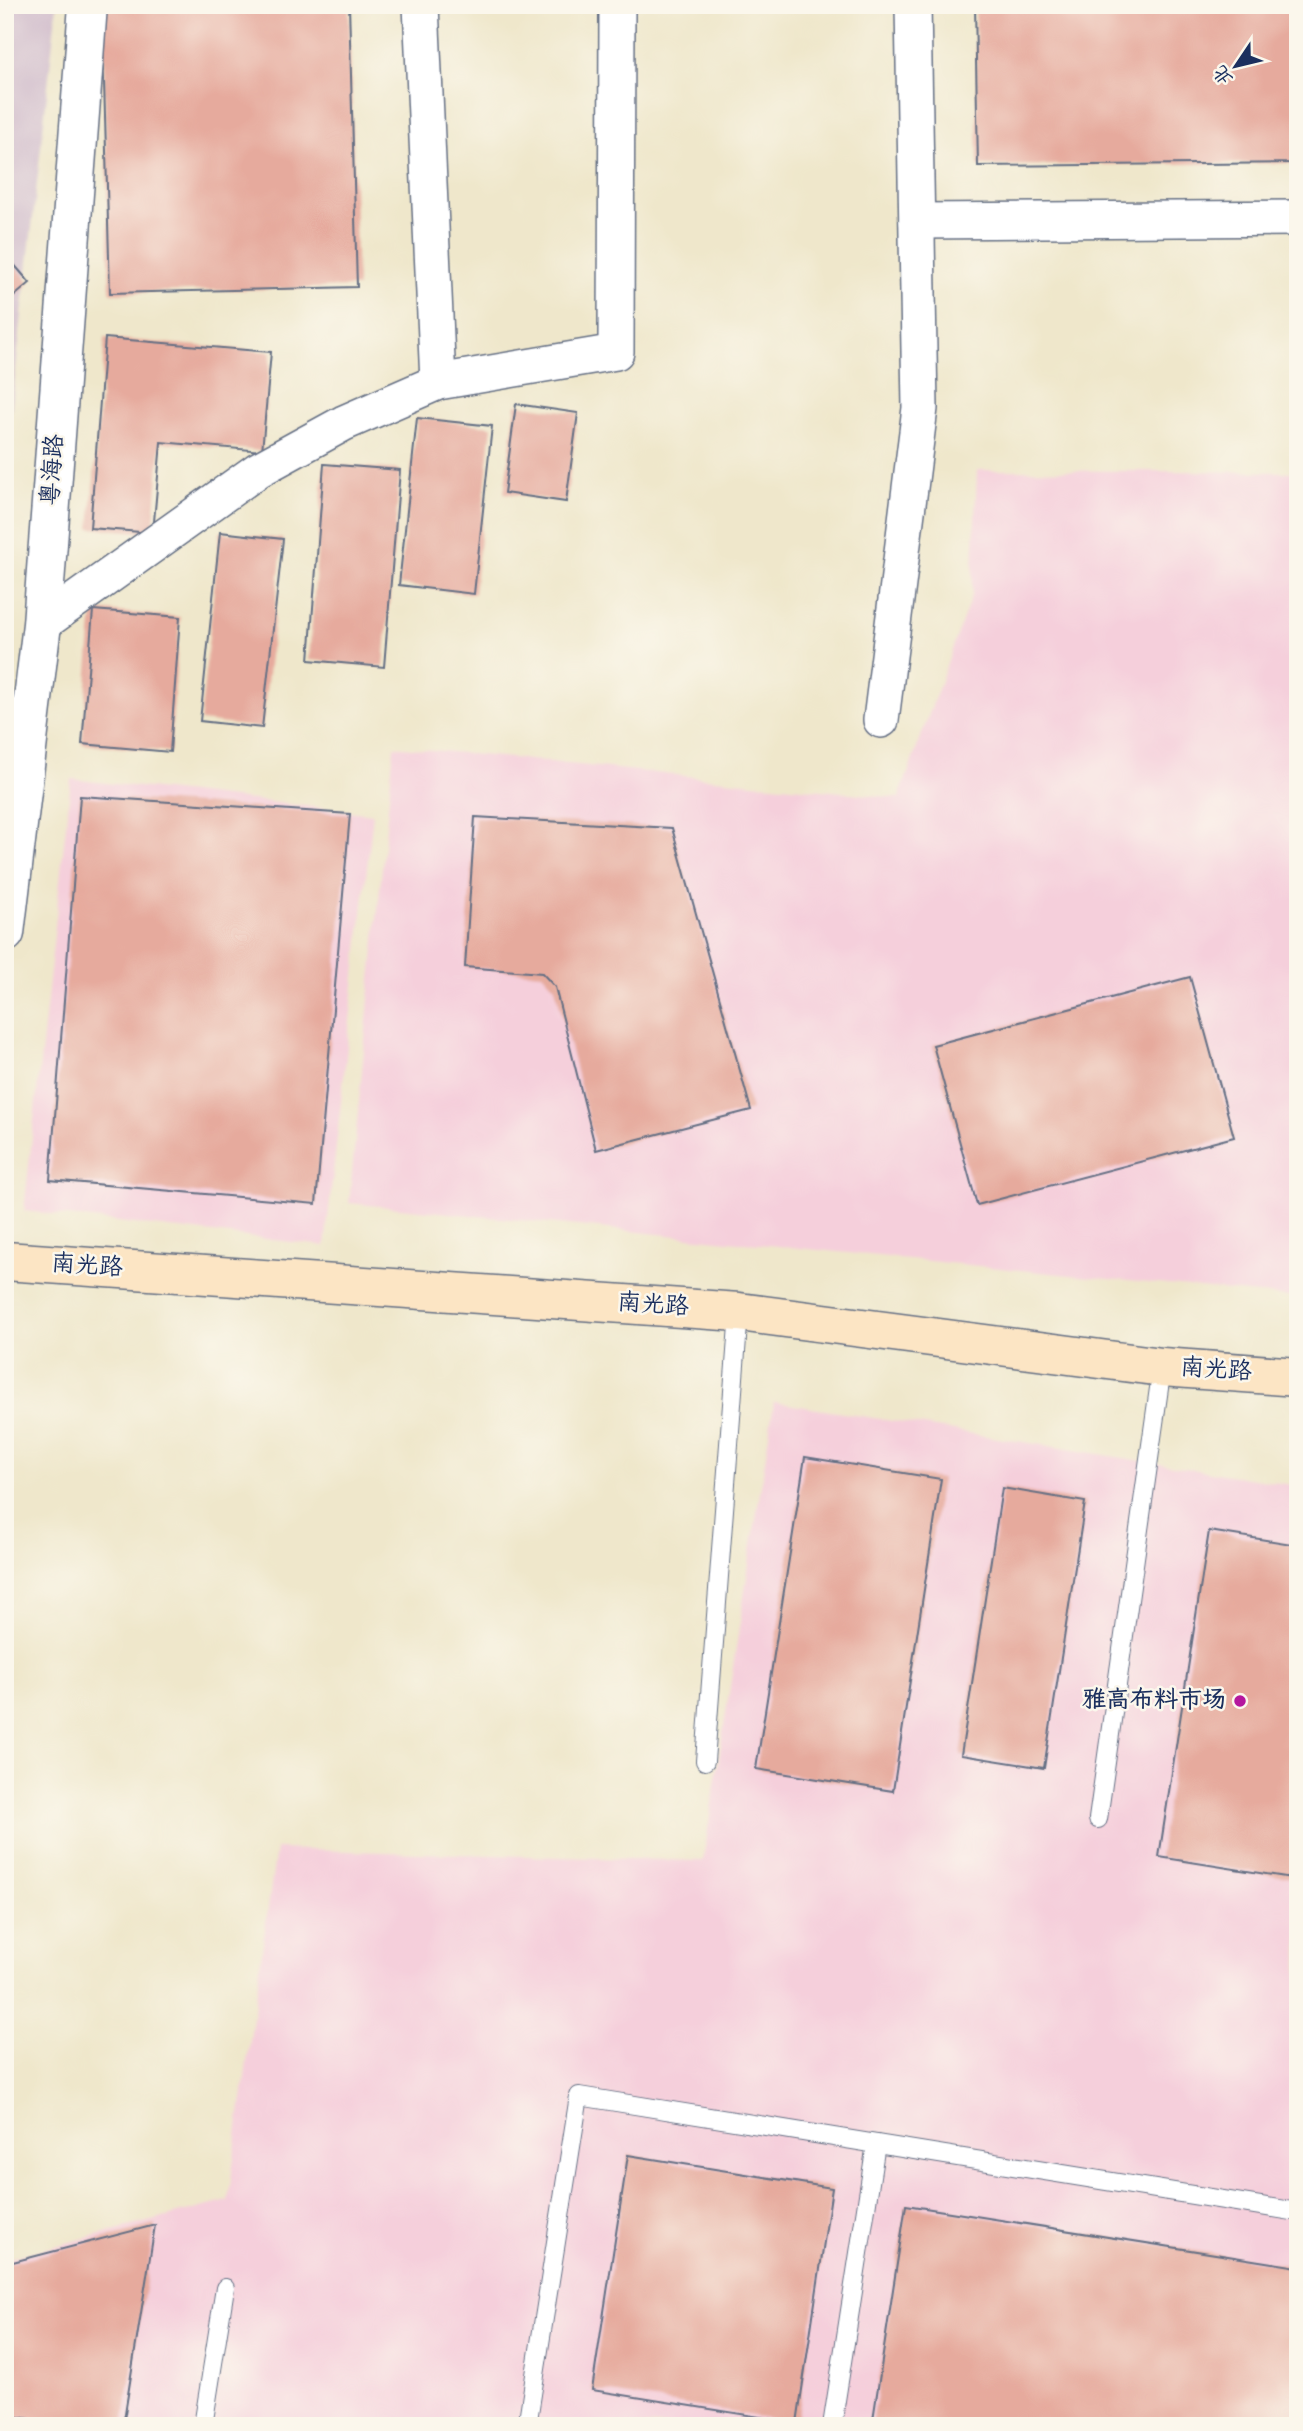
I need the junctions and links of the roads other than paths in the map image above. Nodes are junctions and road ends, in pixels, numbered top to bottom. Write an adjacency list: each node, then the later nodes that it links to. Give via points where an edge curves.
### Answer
1 (88, 5): 8 (street, 粤海路)
2 (421, 5): 7 (street)
3 (617, 5): 7 (street, via 616,352)
4 (913, 5): 6 (street)
5 (1298, 218): 6 (street)
6 (917, 221): 9 (street, via 920,408)
7 (438, 382): 8 (street, via 344,423 258,470)
8 (42, 624): 10 (street, 粤海路)
9 (881, 720)
10 (5, 933)
11 (5, 1261): 12 (main road, 南光路)
12 (739, 1312): 13 (main road, 南光路); 15 (lane)
13 (1162, 1367): 14 (main road, 南光路); 16 (lane)
14 (1298, 1377)
15 (705, 1761)
16 (1098, 1819)
17 (876, 2144): 18 (lane); 21 (lane, via 579,2096); 22 (lane)
18 (1298, 2212)
19 (225, 2288): 20 (lane)
20 (203, 2426)
21 (527, 2426)
22 (832, 2426)

